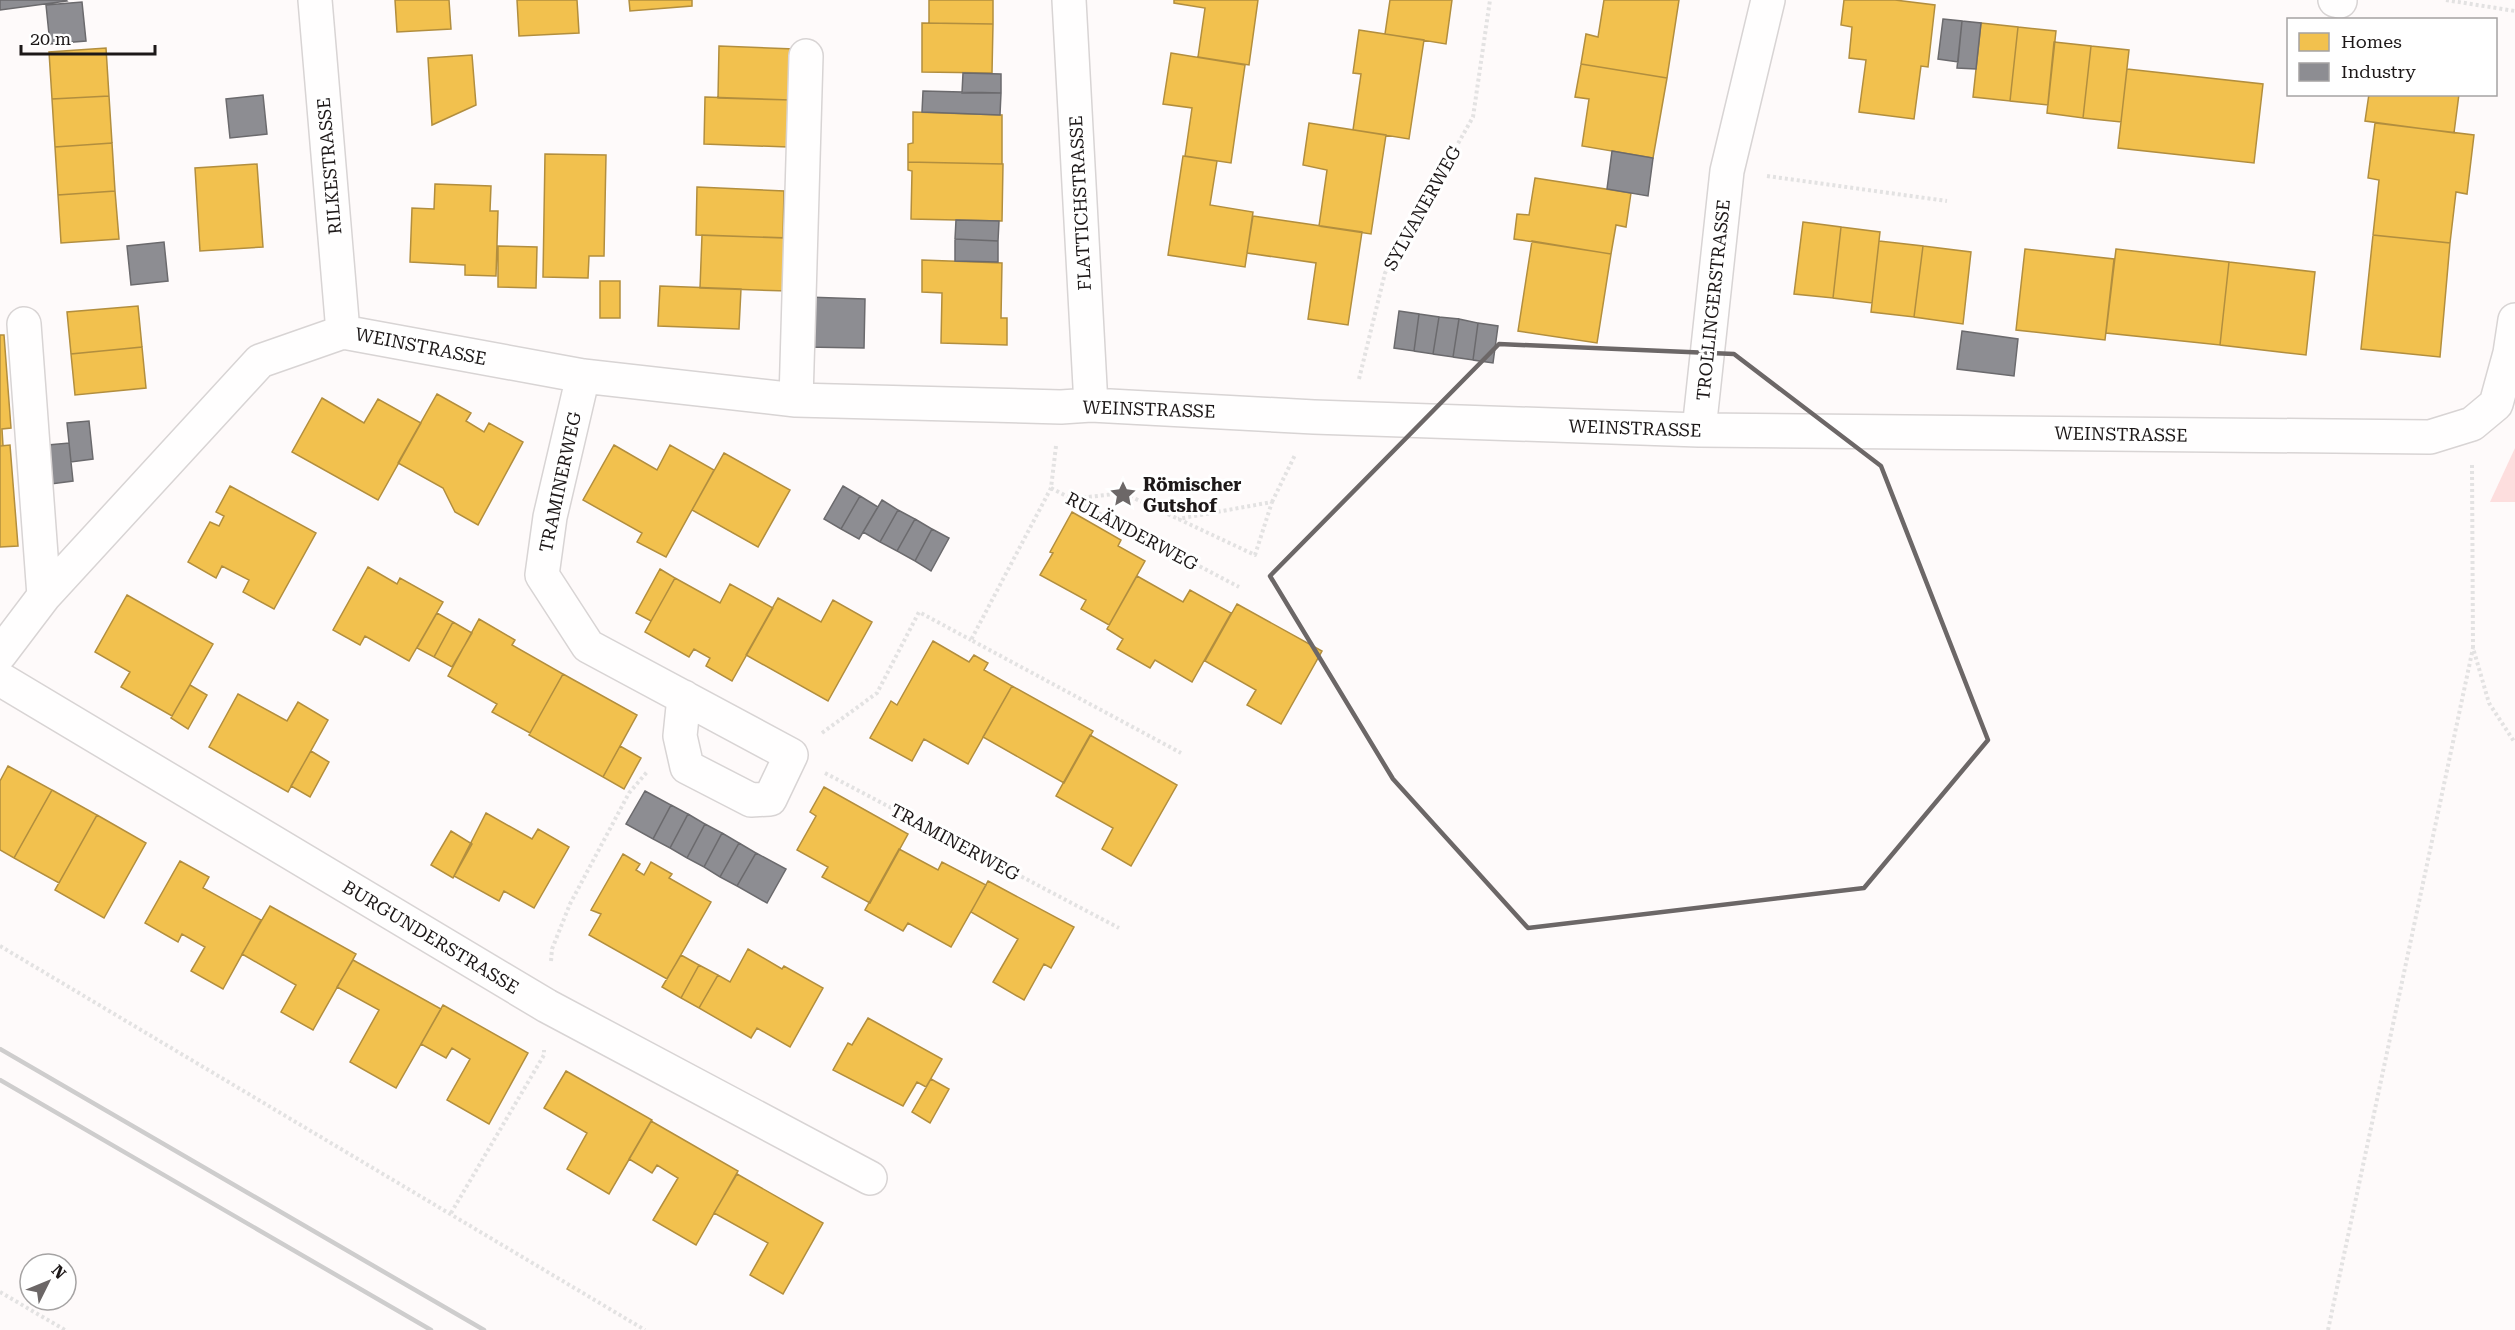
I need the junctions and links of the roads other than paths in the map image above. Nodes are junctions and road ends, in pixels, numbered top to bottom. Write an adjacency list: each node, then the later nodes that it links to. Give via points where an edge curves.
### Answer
1 (315, 0): 9 (street, RILKESTRASSE)
2 (1069, 0): 12 (street, FLATTICHSTRASSE)
3 (1768, 0): 13 (street, TROLLINGERSTRASSE, via 1727,171)
4 (2335, 0): 5 (street)
5 (2340, 1)
6 (806, 56): 11 (street)
7 (2515, 320): 13 (street, WEINSTRASSE, via 2496,404 2472,424 2430,437)
8 (24, 324): 14 (street)
9 (343, 332): 10 (street, WEINSTRASSE); 14 (street, WEINSTRASSE, via 260,361)
10 (583, 376): 11 (street, WEINSTRASSE); 17 (street, TRAMINERWEG, via 550,517 542,575 588,646)
11 (796, 400): 12 (street, WEINSTRASSE)
12 (1091, 405): 13 (street, WEINSTRASSE)
13 (1699, 430)
14 (44, 596): 15 (street, WEINSTRASSE)
15 (0, 654)
16 (0, 680): 18 (street, BURGUNDERSTRASSE, via 547,1006)
17 (684, 697): 17 (street, TRAMINERWEG, via 791,755 770,799 751,800 687,767 680,736)
18 (870, 1178)

